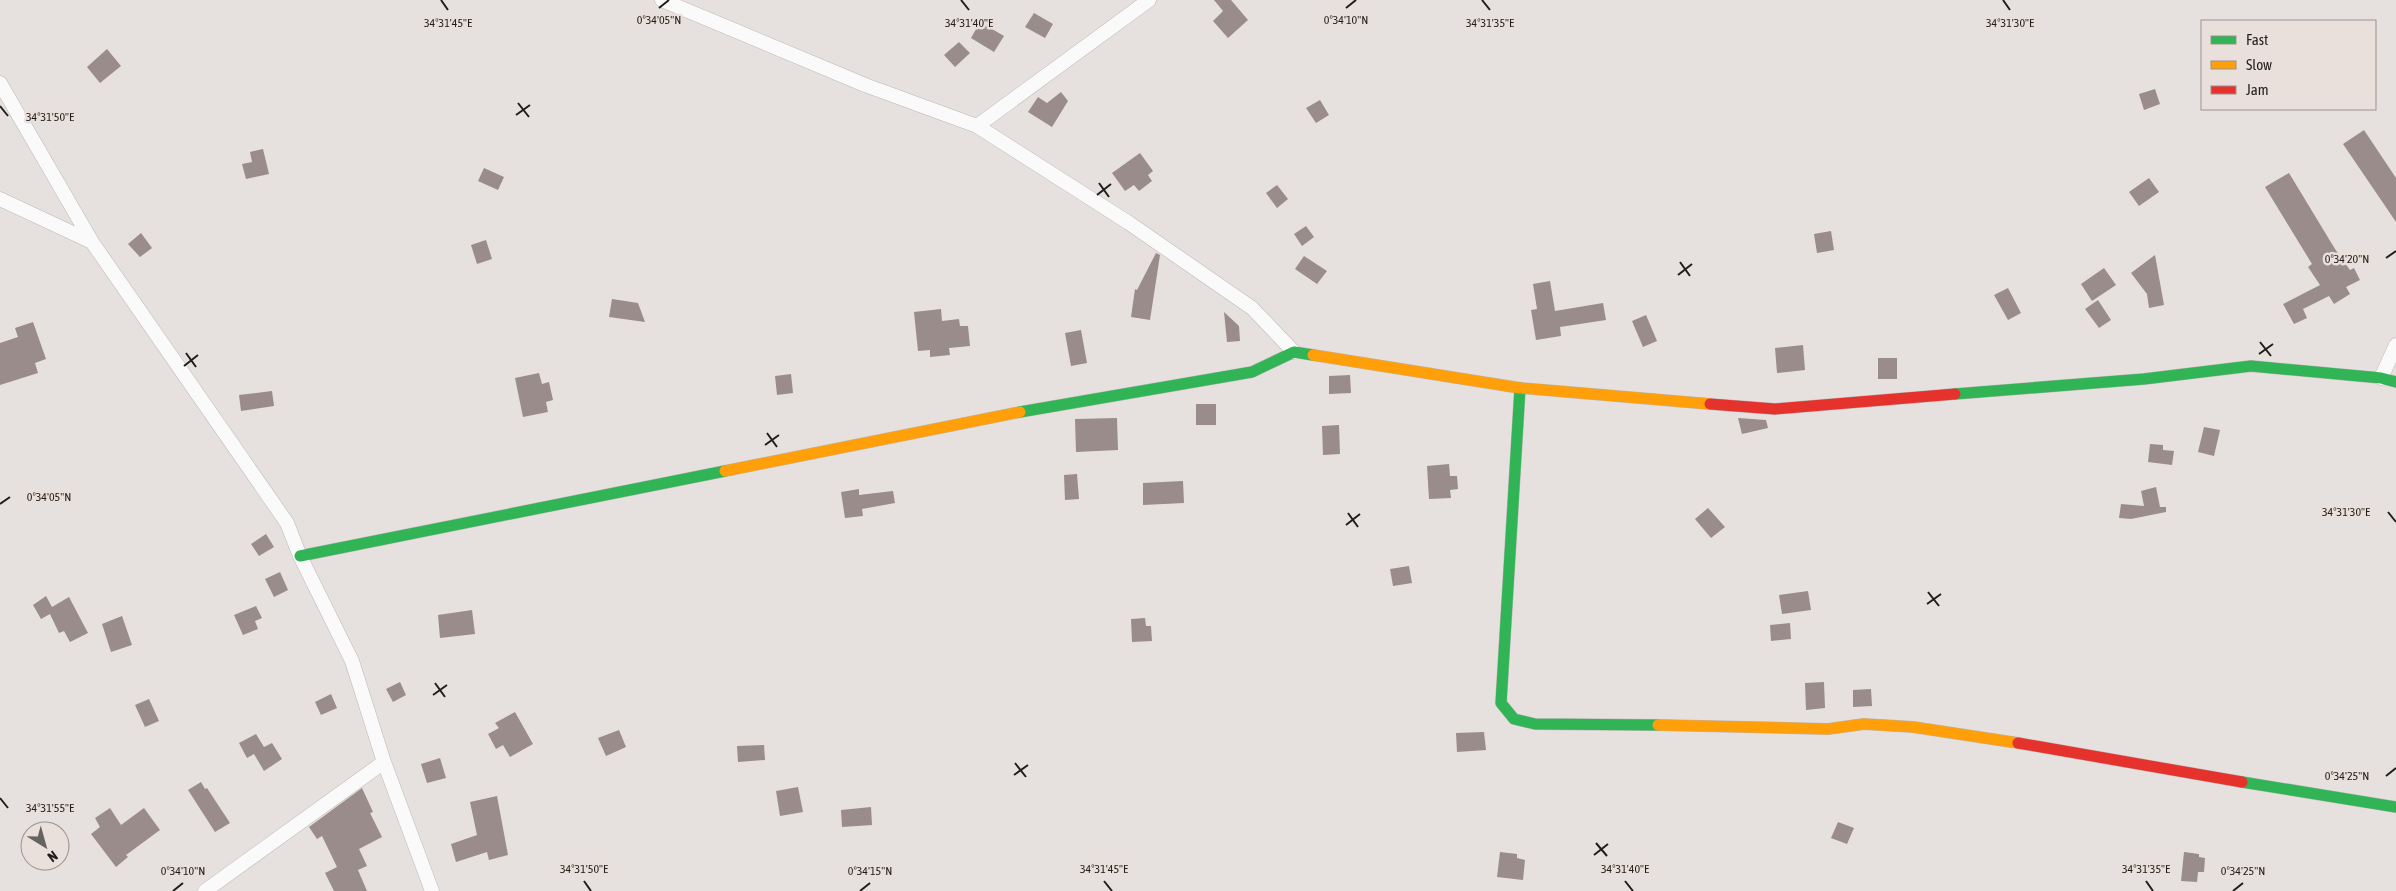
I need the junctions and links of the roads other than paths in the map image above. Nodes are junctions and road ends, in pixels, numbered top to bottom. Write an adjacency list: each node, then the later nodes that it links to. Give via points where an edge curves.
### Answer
1 (662, 0): 4 (street, via 865,84)
2 (1149, 0): 4 (street)
3 (0, 83): 6 (street)
4 (978, 126): 8 (street, via 1129,223 1252,308)
5 (0, 200): 6 (street)
6 (92, 242): 12 (street, via 288,522)
7 (2396, 345): 9 (street)
8 (1294, 352): 11 (street); 12 (street, via 1252,372 1042,408)
9 (2381, 378): 10 (street); 11 (street, via 2251,366 2144,379 1775,409)
10 (2396, 382)
11 (1520, 388): 14 (street, via 1501,703 1514,719 1535,724 1828,729 1864,724 1912,728 2027,744)
12 (300, 556): 13 (street, via 352,661)
13 (384, 762): 15 (street); 16 (street)
14 (2396, 807)
15 (205, 891)
16 (432, 891)

